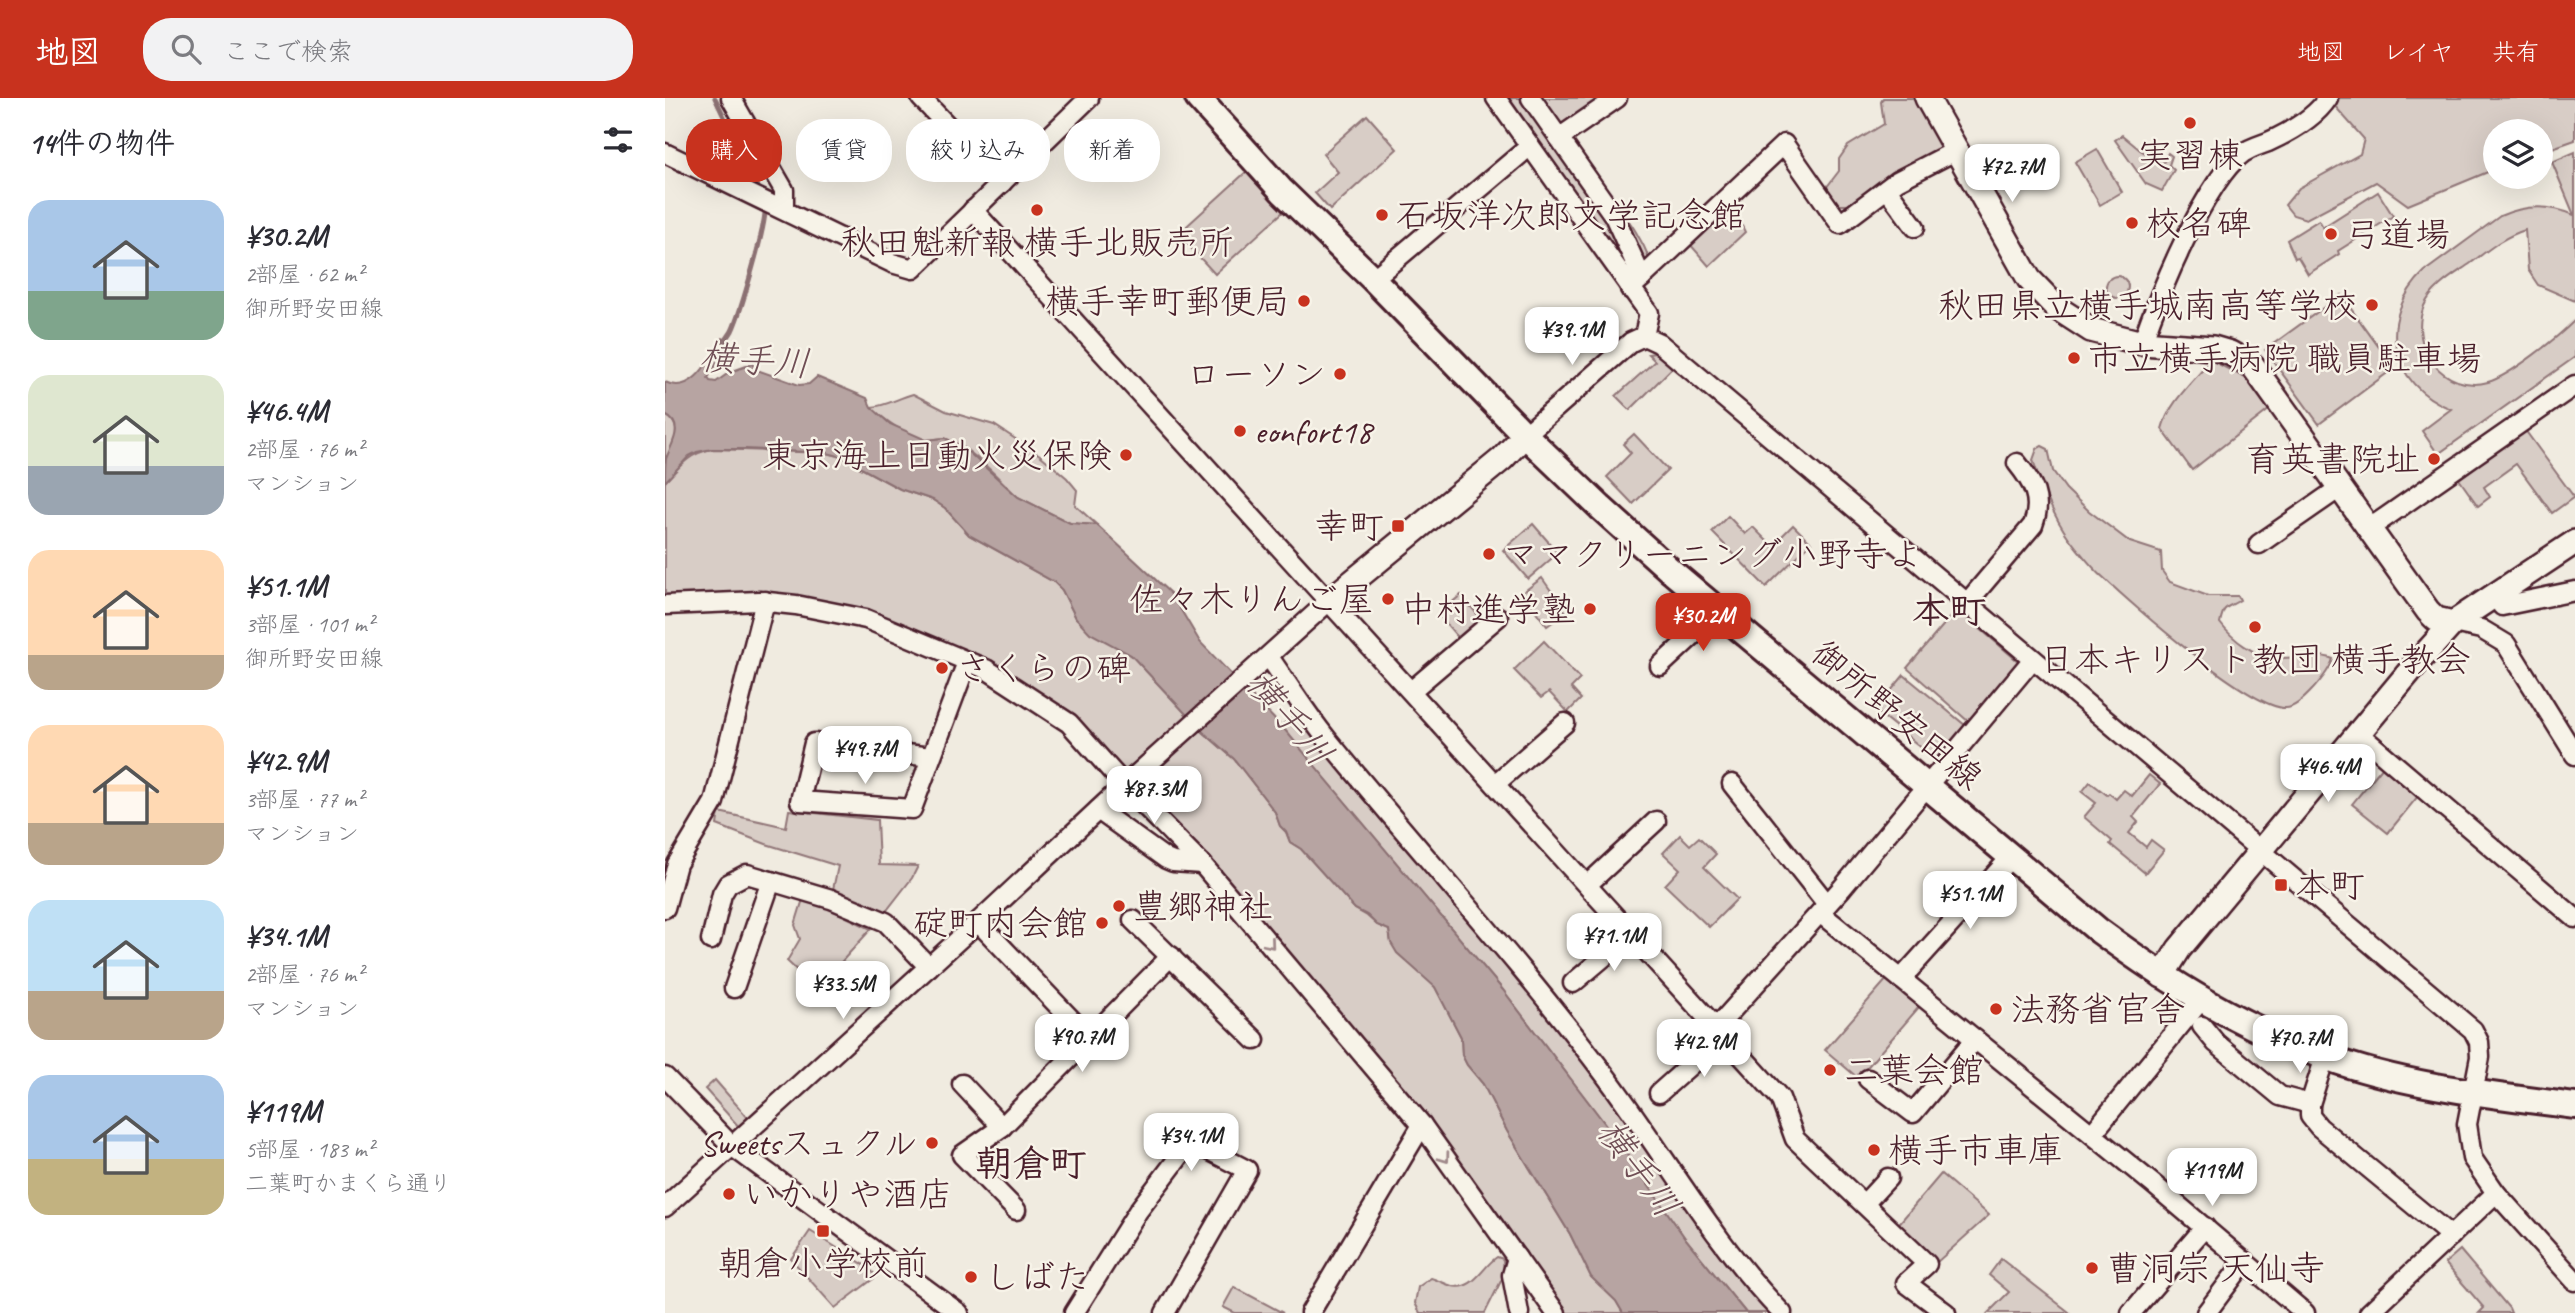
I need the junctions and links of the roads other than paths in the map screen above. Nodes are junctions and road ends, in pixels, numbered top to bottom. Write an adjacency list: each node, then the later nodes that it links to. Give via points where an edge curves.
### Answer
1 (731, 98): 16 (street, via 783,190)
2 (921, 98): 14 (street)
3 (1089, 98): 14 (street)
4 (1198, 98): 19 (main road, 御所野安田線, via 1282,191)
5 (1496, 98): 11 (street)
6 (1531, 98): 10 (street)
7 (1617, 98): 10 (street)
8 (1927, 98): 12 (street)
9 (2328, 98): 22 (street, via 2304,122 2243,153 2227,169 2168,277)
10 (1559, 138): 20 (street, via 1614,216)
11 (1530, 146): 19 (street); 20 (street)
12 (1957, 150): 15 (street); 22 (street, via 2029,279 2057,308 2091,330)
13 (665, 153): 16 (street)
14 (1002, 183): 17 (street)
15 (1887, 188): 18 (street); 20 (street, via 1840,224 1784,144)
16 (784, 209): 17 (street, via 913,269)
17 (973, 211): 32 (street)
18 (1915, 227)
19 (1373, 279): 24 (main road, 御所野安田線)
20 (1636, 283): 21 (street, via 1649,313)
21 (1644, 336): 24 (street, via 1631,342); 33 (street, via 1659,343)
22 (2142, 343): 26 (street, via 2213,348 2253,366)
23 (2575, 385): 27 (street)
24 (1525, 435): 32 (street); 36 (main road, 御所野安田線)
25 (2017, 463): 33 (street, via 2032,482 2037,515)
26 (2341, 487): 27 (street); 29 (street)
27 (2370, 528): 38 (street, via 2436,619)
28 (2575, 542): 38 (street)
29 (2259, 544)
30 (2575, 591): 35 (street)
31 (765, 601): 34 (street); 41 (street, via 866,619); 59 (street, via 714,802 677,864)
32 (1329, 601): 39 (street); 43 (street)
33 (1967, 603): 40 (street)
34 (665, 605)
35 (2502, 606)
36 (1719, 611): 42 (street); 51 (main road, 御所野安田線)
37 (1498, 617): 43 (street)
38 (2453, 623): 45 (street); 46 (street, via 2481,629 2506,644)
39 (1267, 658): 48 (street); 106 (street, via 1325,737 1473,909 1606,1076 1691,1199)
40 (2033, 659): 51 (street); 54 (street)
41 (967, 662): 47 (street); 48 (street, via 1069,723)
42 (1660, 666)
43 (1411, 691): 49 (street)
44 (1565, 723): 49 (street)
45 (2358, 733): 54 (street); 61 (street)
46 (2575, 755)
47 (931, 757): 47 (street, via 912,809 800,801 814,743)
48 (1130, 781): 52 (street); 56 (street)
49 (1495, 784): 58 (street)
50 (1732, 784): 60 (street)
51 (1927, 786): 55 (main road, 御所野安田線); 60 (street)
52 (1098, 810): 56 (street, via 1165,859); 63 (street)
53 (1656, 821): 58 (street)
54 (2260, 851): 68 (street); 82 (street, via 2473,1030 2480,1057)
55 (2011, 857): 68 (main road, 御所野安田線); 69 (street)
56 (1202, 864): 86 (street, one-way to 86)
57 (771, 881): 65 (street, via 747,874 728,884); 67 (street, via 886,922); 71 (street)
58 (1587, 885): 64 (street)
59 (665, 908)
60 (1823, 908): 69 (street); 74 (street)
61 (2575, 918)
62 (1133, 920): 66 (street)
63 (978, 922): 67 (street); 75 (street)
64 (1631, 934): 70 (street); 74 (street)
65 (711, 940)
66 (1171, 956): 75 (street); 77 (street)
67 (929, 967): 89 (street)
68 (2162, 976): 72 (main road, 御所野安田線)
69 (1901, 979): 76 (street)
70 (1573, 983)
71 (734, 988)
72 (2201, 1000): 78 (main road, 御所野安田線); 88 (street)
73 (2202, 1026): 84 (street, via 2280,1096)
74 (1720, 1032): 83 (street); 92 (street, via 1780,1098 1795,1139)
75 (1090, 1039): 87 (street)
76 (1975, 1039): 80 (street, via 1913,1113); 88 (street)
77 (1255, 1040)
78 (2325, 1057): 82 (main road, 御所野安田線); 84 (street)
79 (665, 1077): 89 (street)
80 (1868, 1079)
81 (962, 1084): 87 (street)
82 (2474, 1092): 85 (main road, 御所野安田線); 91 (street, via 2467,1124 2469,1149)
83 (1659, 1093)
84 (2310, 1104): 96 (street, via 2310,1116 2319,1127)
85 (2575, 1105)
86 (1422, 1125): 97 (street, one-way to 97); 103 (street)
87 (1002, 1127): 94 (street, via 962,1155)
88 (2092, 1134): 95 (street)
89 (733, 1147): 93 (street); 100 (street)
90 (1888, 1178): 92 (street)
91 (2496, 1193): 96 (street); 99 (street)
92 (1864, 1205): 107 (street, via 1927,1264 1906,1283)
93 (665, 1207)
94 (1016, 1210)
95 (2205, 1227): 98 (street); 108 (street)
96 (2451, 1236): 111 (street)
97 (1517, 1258): 104 (street, via 1513,1275); 105 (street)
98 (2245, 1261): 109 (street); 110 (street)
99 (2575, 1281)
100 (959, 1313)
101 (1074, 1313): 102 (street, via 1138,1211 1191,1141 1247,1170)
102 (1165, 1313)
103 (1310, 1313)
104 (1519, 1313)
105 (1556, 1313)
106 (1782, 1313)
107 (1946, 1313)
108 (2131, 1313)
109 (2206, 1313)
110 (2305, 1313)
111 (2369, 1313)

